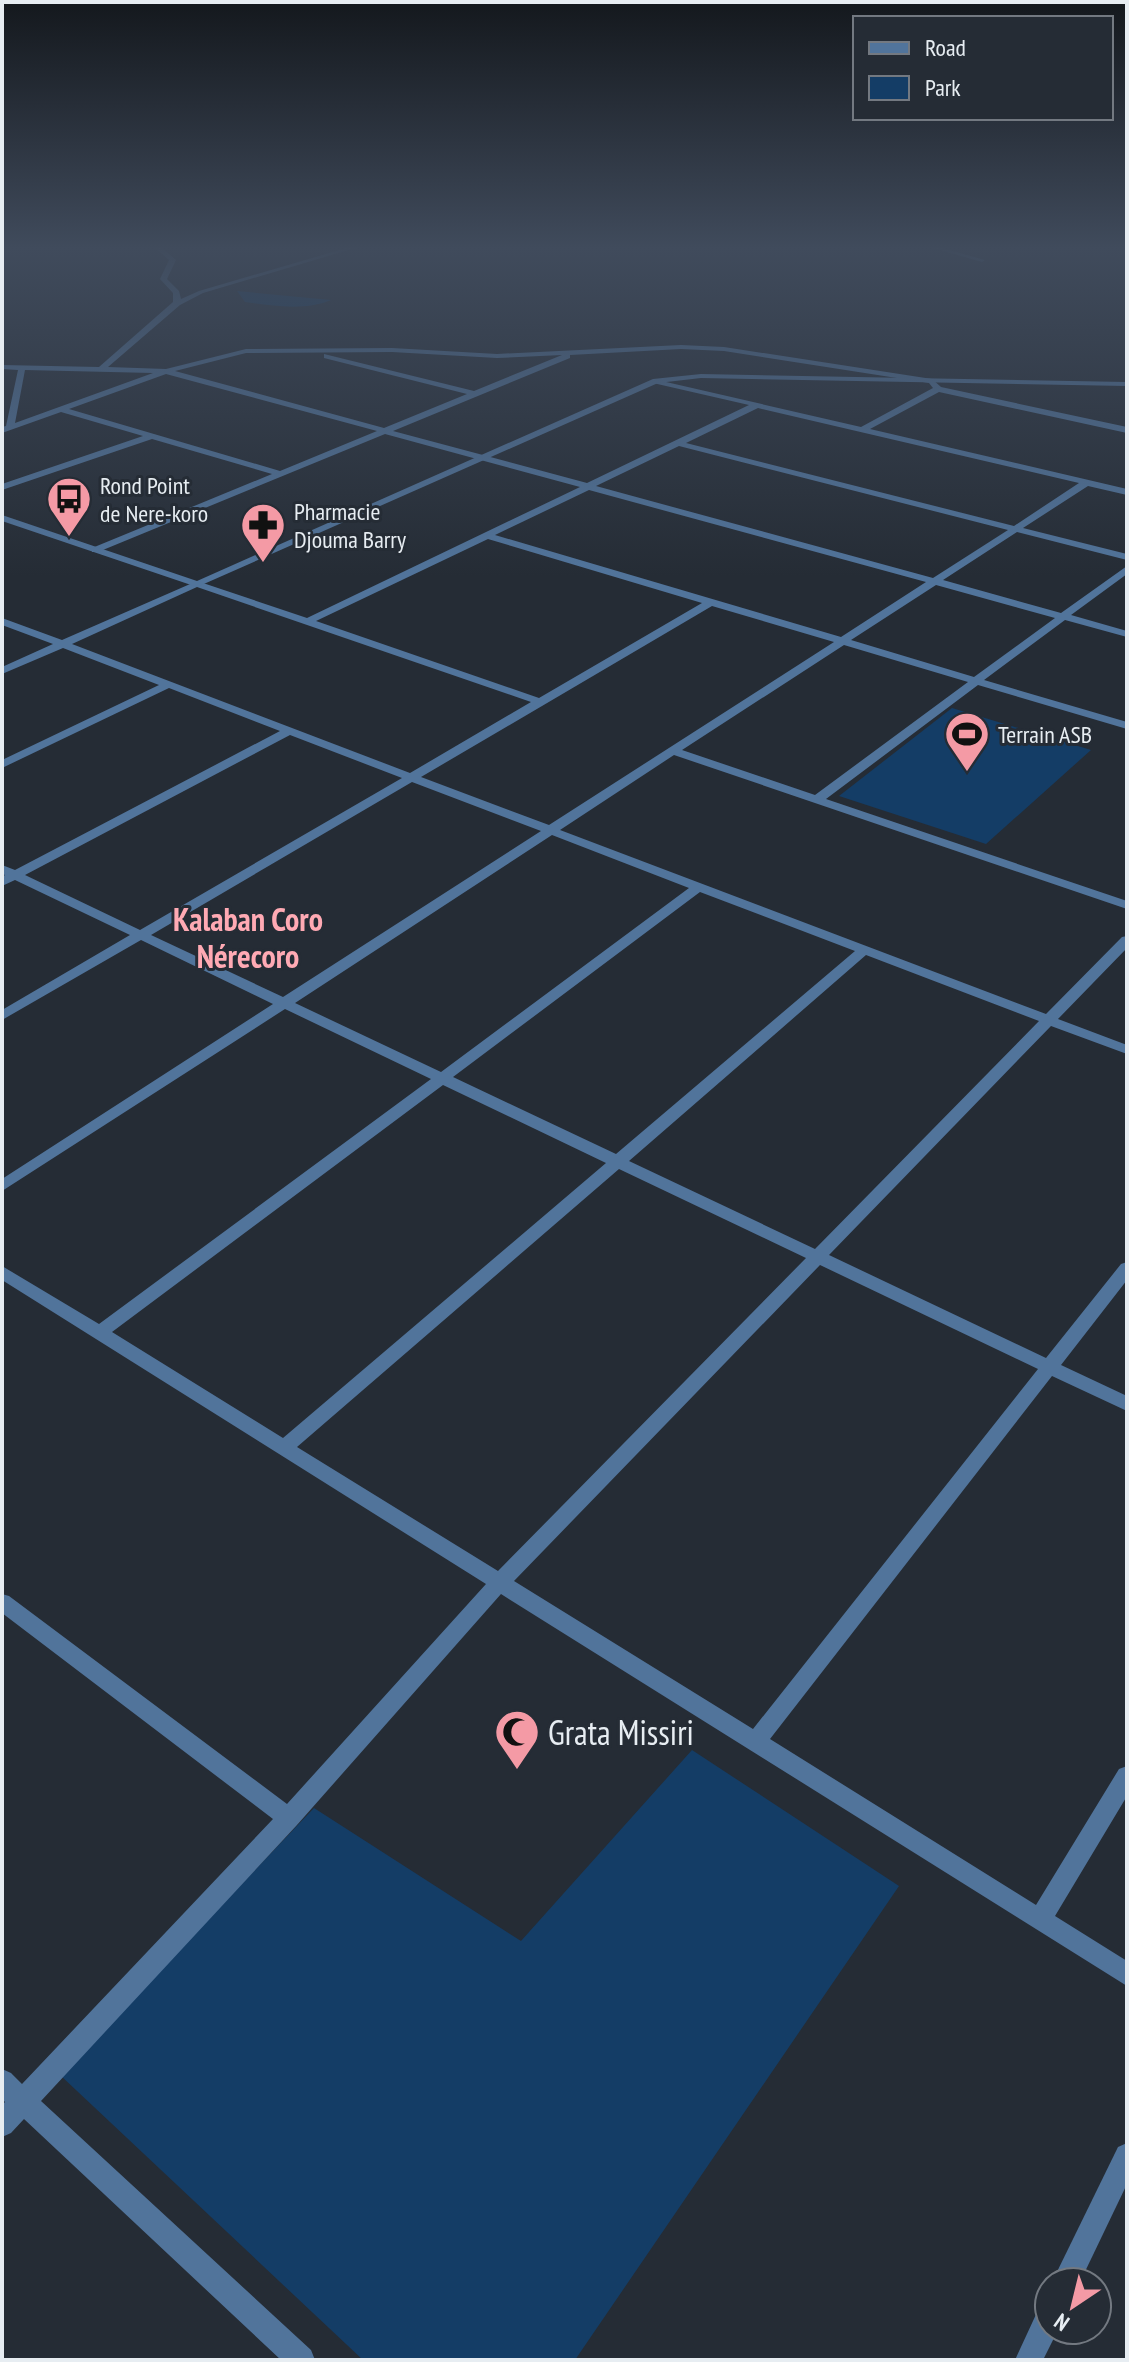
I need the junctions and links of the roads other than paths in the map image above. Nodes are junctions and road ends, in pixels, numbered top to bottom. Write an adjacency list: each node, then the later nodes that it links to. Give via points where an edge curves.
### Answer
1 (116, 356): 8 (street)
2 (225, 356): 9 (street)
3 (327, 356): 13 (street)
4 (566, 356): 13 (street)
5 (766, 356): 12 (street)
6 (2, 367): 7 (street)
7 (22, 367): 8 (street); 16 (street)
8 (101, 369): 9 (street)
9 (166, 371): 15 (street); 19 (street)
10 (656, 381): 12 (street, via 701,376); 14 (street); 22 (street)
11 (1127, 384): 12 (street)
12 (935, 385): 17 (street); 18 (street)
13 (476, 394): 19 (street)
14 (757, 405): 17 (street); 21 (street)
15 (61, 409): 16 (street); 20 (street)
16 (6, 428)
17 (861, 430): 24 (street)
18 (1127, 430)
19 (386, 431): 22 (street); 23 (street)
20 (151, 436): 23 (street); 26 (street)
21 (677, 443): 25 (street); 29 (street)
22 (482, 458): 25 (street); 35 (street)
23 (281, 474): 31 (street)
24 (1086, 483): 27 (street); 29 (street)
25 (588, 486): 30 (street); 34 (street)
26 (2, 487)
27 (1127, 492)
28 (2, 518): 31 (street)
29 (1015, 529): 32 (street); 34 (street)
30 (486, 535): 36 (street); 39 (street)
31 (95, 550): 35 (street)
32 (1127, 557)
33 (1127, 569): 37 (street)
34 (934, 581): 37 (street); 41 (street)
35 (197, 584): 39 (street); 42 (street)
36 (711, 602): 41 (street); 46 (street)
37 (1063, 617): 40 (street); 44 (street)
38 (2, 621): 42 (street)
39 (307, 622): 46 (street)
40 (1127, 634)
41 (842, 641): 44 (street); 49 (street)
42 (62, 643): 43 (street); 45 (street)
43 (2, 671)
44 (976, 681): 47 (street); 52 (street)
45 (169, 684): 48 (street); 50 (street)
46 (541, 702): 51 (street)
47 (1127, 726)
48 (290, 730): 51 (street); 54 (street)
49 (673, 751): 52 (street); 53 (street)
50 (2, 764)
51 (413, 777): 53 (street); 57 (street)
52 (816, 800): 56 (street)
53 (551, 830): 55 (street); 60 (street)
54 (6, 876): 57 (street)
55 (700, 886): 59 (street); 64 (street)
56 (1127, 905)
57 (141, 935): 60 (street); 61 (street)
58 (1127, 940): 62 (street)
59 (865, 949): 62 (street); 65 (street)
60 (284, 1003): 64 (street); 66 (street)
61 (2, 1016)
62 (1049, 1020): 63 (street); 67 (street)
63 (1127, 1050)
64 (442, 1078): 65 (street); 70 (street)
65 (618, 1162): 67 (street); 73 (street)
66 (2, 1186)
67 (817, 1257): 71 (street); 74 (street)
68 (1127, 1268): 71 (street)
69 (2, 1272): 70 (street)
70 (99, 1333): 73 (street)
71 (1049, 1367): 72 (street); 76 (street)
72 (1127, 1404)
73 (284, 1448): 74 (street)
74 (499, 1583): 76 (street); 78 (street)
75 (2, 1602): 78 (street)
76 (755, 1742): 79 (street)
77 (1127, 1776): 79 (street)
78 (289, 1818): 82 (street)
79 (1040, 1920): 80 (street)
80 (1127, 1974)
81 (2, 2082): 82 (street)
82 (24, 2102): 83 (street); 86 (street)
83 (2, 2124)
84 (1127, 2156): 85 (street)
85 (1074, 2266)
86 (301, 2360)

